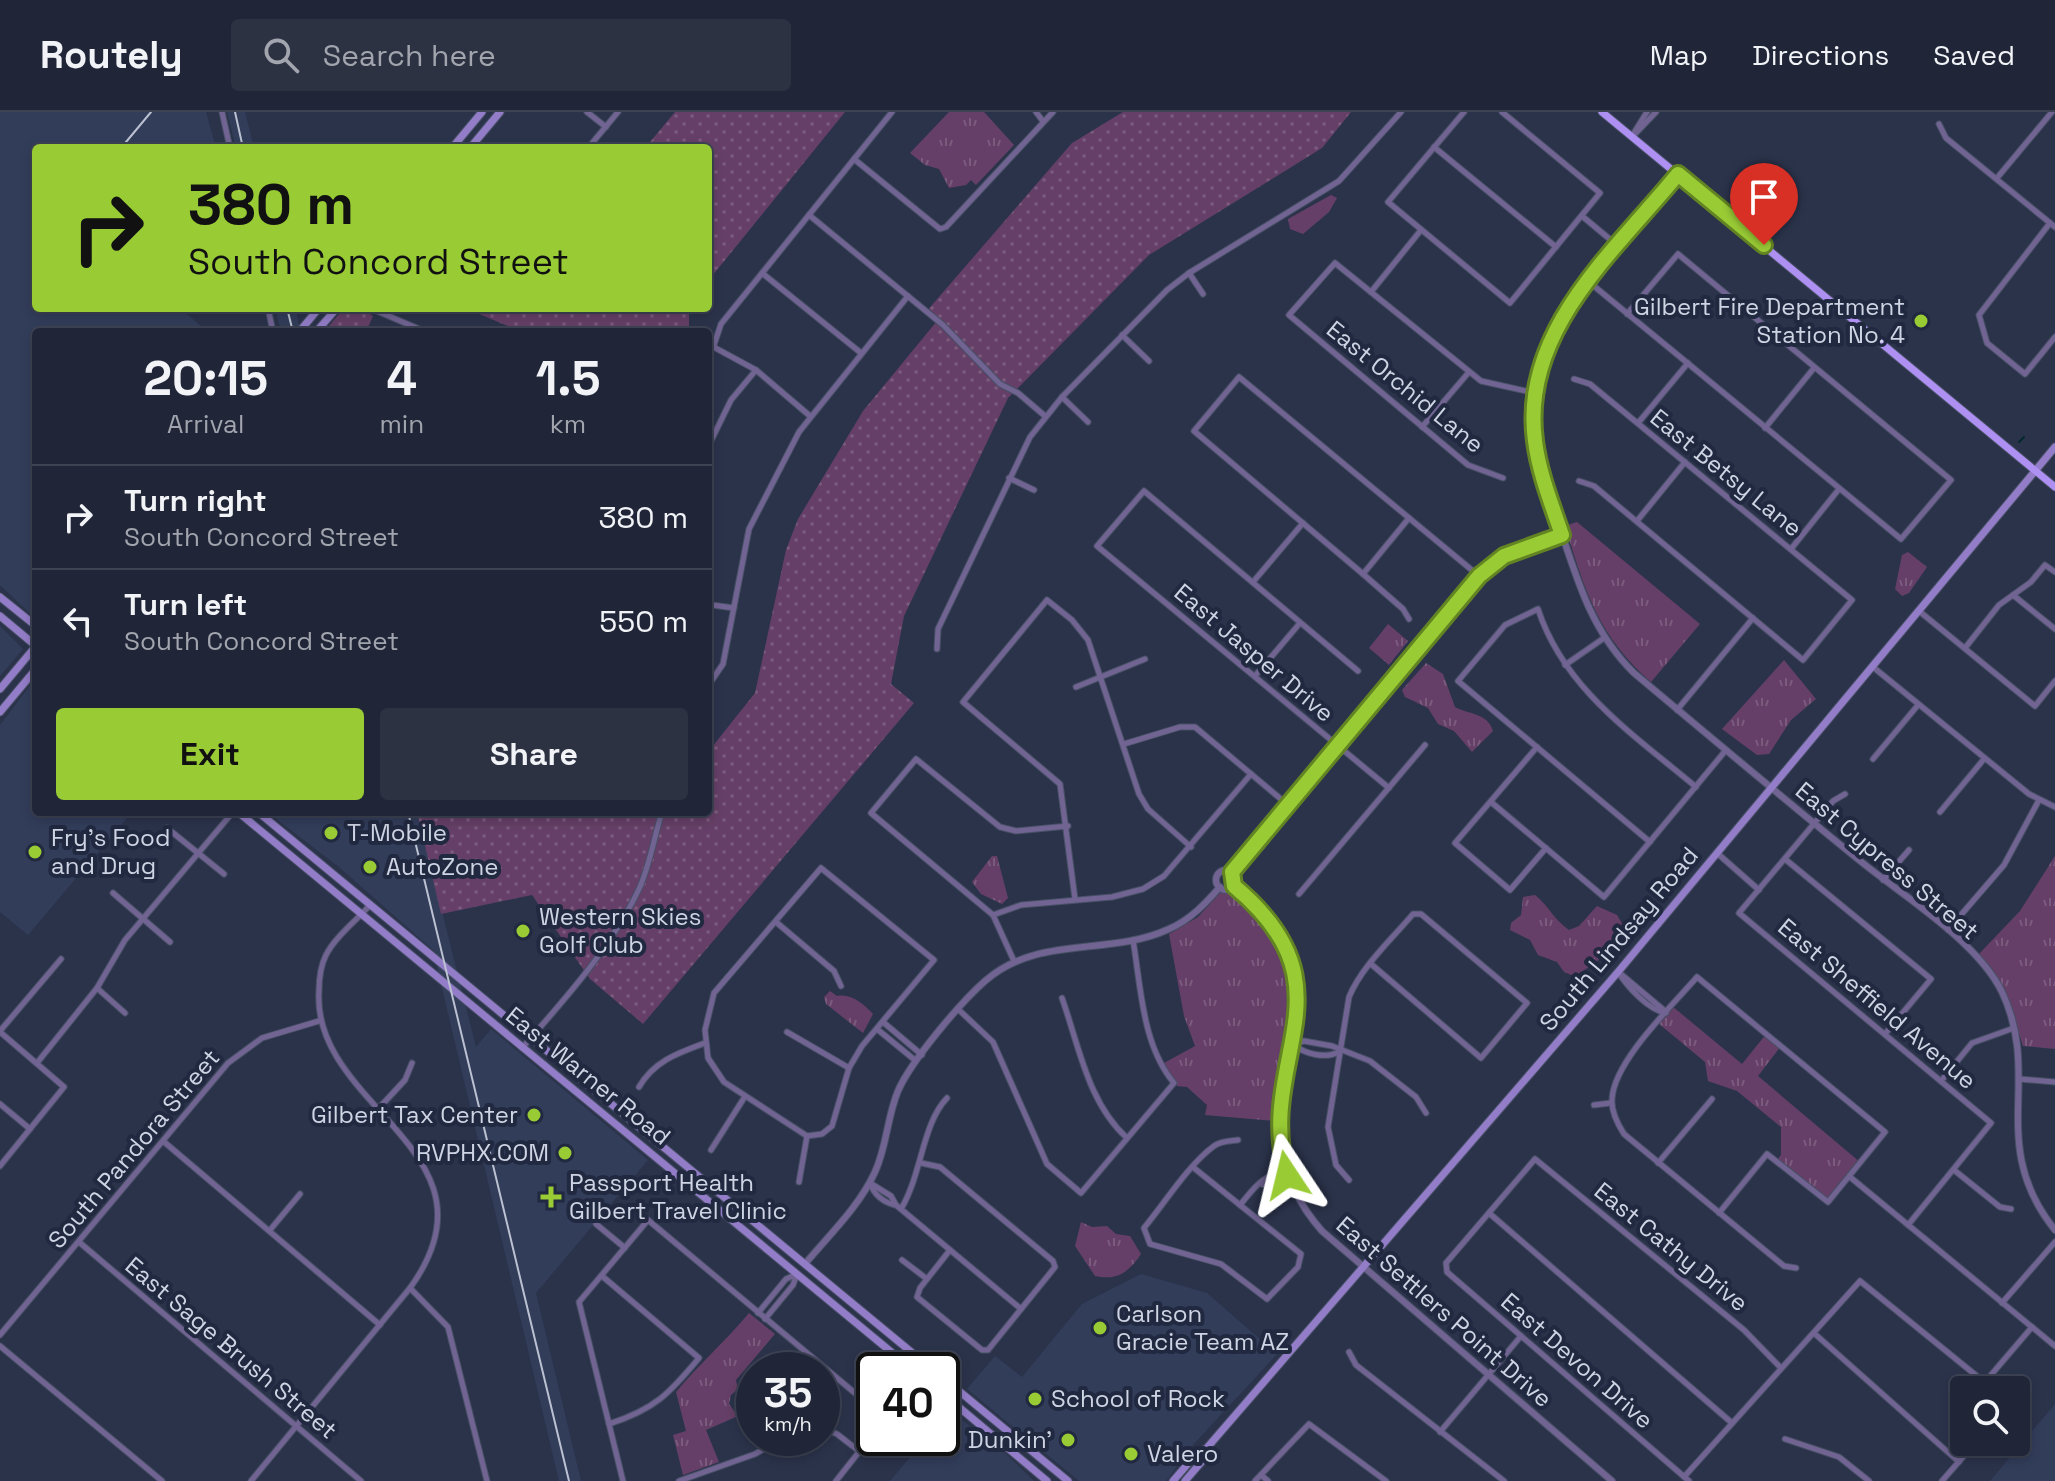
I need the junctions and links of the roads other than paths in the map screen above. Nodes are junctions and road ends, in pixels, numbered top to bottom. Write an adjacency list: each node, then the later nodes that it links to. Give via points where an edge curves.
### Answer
1 (222, 112): 20 (street)
2 (482, 112): 21 (main road)
3 (500, 112): 22 (main road)
4 (587, 112): 18 (street)
5 (618, 112): 18 (street)
6 (892, 112): 25 (street)
7 (1036, 112): 16 (street)
8 (1053, 112): 16 (street)
9 (1401, 112): 35 (street, via 1339,181)
10 (1464, 112): 24 (street)
11 (1502, 112): 29 (street, via 1600,193)
12 (1602, 112): 19 (main road)
13 (1647, 112): 19 (street)
14 (1656, 112): 19 (street)
15 (2052, 112): 27 (street)
16 (1042, 120): 25 (street, via 940,229)
17 (1939, 124): 27 (street, via 1946,138)
18 (606, 127): 23 (street)
19 (1632, 137): 26 (main road)
20 (229, 144)
21 (455, 144)
22 (473, 144)
23 (591, 144)
24 (1434, 147): 31 (street, via 1388,202); 33 (street)
25 (854, 159): 28 (street)
26 (1678, 174): 32 (street); 69 (main road)
27 (1997, 178): 30 (street)
28 (809, 215): 34 (street); 39 (street)
29 (1582, 216): 32 (street); 33 (street)
30 (2053, 225): 48 (street, via 1979,315 1987,343 2025,374)
31 (1421, 230): 33 (street, via 1510,303); 37 (street)
32 (1618, 246): 36 (street)
33 (1556, 247)
34 (762, 273): 49 (street); 51 (street)
35 (1189, 273): 38 (street); 47 (street)
36 (1589, 282): 43 (street); 58 (street, via 1554,332)
37 (1371, 292): 56 (street); 64 (street, East Orchid Lane, via 1335,263 1289,315)
38 (1203, 294)
39 (908, 296): 51 (street); 61 (street, via 1000,384)
40 (316, 312): 44 (main road)
41 (334, 312): 45 (main road)
42 (379, 312): 46 (street)
43 (1627, 314): 53 (street); 54 (street, via 1678,254)
44 (302, 328)
45 (320, 328)
46 (417, 328)
47 (1122, 335): 52 (street); 59 (street)
48 (2055, 337)
49 (712, 342)
50 (712, 345): 55 (street)
51 (861, 353): 60 (street)
52 (1149, 361)
53 (1688, 363): 63 (street); 65 (street)
54 (1814, 368): 65 (street); 74 (street, via 1951,480 1901,539)
55 (756, 370): 60 (street); 66 (street, via 731,400)
56 (1469, 372): 58 (street, via 1491,385); 64 (street)
57 (1574, 379): 63 (street, East Betsy Lane, via 1590,384)
58 (1535, 393): 79 (street, via 1536,448)
59 (1062, 397): 61 (street); 62 (street)
60 (810, 416): 88 (street, via 749,529)
61 (1045, 416): 70 (street)
62 (1088, 422)
63 (1638, 423): 68 (street, East Betsy Lane)
64 (1422, 427): 71 (street, East Orchid Lane, via 1468,465)
65 (1765, 428): 74 (street)
66 (712, 439)
67 (2055, 447): 69 (main road, South Lindsay Road)
68 (1685, 462): 77 (street); 80 (street, East Betsy Lane)
69 (2036, 471): 73 (main road); 89 (main road, South Lindsay Road)
70 (1009, 478): 75 (street); 99 (street, via 938,629)
71 (1503, 478)
72 (1579, 481): 77 (street, via 1594,486)
73 (2055, 487)
74 (1839, 489): 80 (street)
75 (1034, 490)
76 (1409, 518): 78 (street, via 1239,377 1194,431); 82 (street); 83 (street)
77 (1637, 521): 91 (street)
78 (1303, 523): 82 (street); 84 (street)
79 (1562, 535): 83 (street, via 1504,556); 96 (street)
80 (1791, 549): 91 (street, East Betsy Lane, via 1852,600 1803,660)
81 (2055, 572): 85 (street, via 2045,565)
82 (1363, 574): 92 (street)
83 (1479, 576): 117 (street)
84 (1253, 582): 94 (street); 107 (street, East Jasper Drive, via 1144,491 1097,546)
85 (2013, 595): 95 (street); 98 (street)
86 (0, 597): 93 (main road)
87 (712, 605): 88 (street)
88 (734, 608): 108 (street, via 723,664)
89 (1919, 611): 98 (street); 103 (main road, South Lindsay Road)
90 (0, 616): 97 (main road)
91 (1753, 618): 113 (street)
92 (1409, 619)
93 (32, 623)
94 (1300, 623): 104 (street); 107 (street)
95 (2055, 629)
96 (1604, 638): 102 (street); 113 (street)
97 (32, 643)
98 (1965, 648): 109 (street, via 2035,706)
99 (937, 649)
100 (32, 651): 111 (main road)
101 (1145, 659): 106 (street)
102 (1565, 665): 118 (street, via 1538,609 1505,625 1458,681); 123 (street, via 1604,711)
103 (1873, 667): 112 (street); 125 (main road, South Lindsay Road)
104 (1358, 671)
105 (32, 674): 114 (main road)
106 (1102, 676): 110 (street); 115 (street); 138 (street, via 1080,629 1047,600 963,702 1060,784)
107 (1255, 676): 117 (street, East Jasper Drive)
108 (712, 680)
109 (2055, 681)
110 (1076, 687)
111 (0, 689)
112 (1918, 705): 120 (street); 121 (street)
113 (1677, 710): 119 (street)
114 (0, 712)
115 (1124, 744): 122 (street, via 1195,727); 142 (street, via 1148,809)
116 (1425, 745): 124 (street)
117 (1337, 746): 124 (street, East Jasper Drive); 129 (street)
118 (1537, 747): 128 (street); 141 (street)
119 (1726, 750): 123 (street); 125 (street)
120 (1873, 759)
121 (1984, 759): 127 (street); 131 (street)
122 (1251, 774): 129 (street); 142 (street)
123 (1696, 787): 141 (street)
124 (1389, 788): 157 (street)
125 (1772, 788): 137 (street, East Cypress Street); 145 (main road, South Lindsay Road)
126 (1845, 794): 137 (street)
127 (2039, 800): 130 (street); 164 (street, via 2004,865)
128 (1491, 802): 143 (street); 143 (street, via 1455,843 1510,890)
129 (1288, 805): 149 (street)
130 (2055, 807)
131 (1940, 812)
132 (231, 816): 146 (street)
133 (240, 816): 151 (main road, East Warner Road)
134 (256, 816): 140 (main road)
135 (263, 816): 140 (main road, East Warner Road)
136 (661, 816): 184 (street, via 626,913)
137 (1814, 823): 147 (street); 152 (street, East Cypress Street)
138 (1068, 826): 158 (street); 161 (street, via 1016,831 1000,827 916,759 871,813)
139 (167, 828): 146 (street)
140 (282, 832): 148 (main road, East Warner Road)
141 (1650, 842): 143 (street, via 1604,897)
142 (1191, 847): 158 (street, via 1164,876 1143,889)
143 (1546, 848)
144 (1909, 850): 152 (street)
145 (1717, 853): 155 (street); 170 (main road, South Lindsay Road)
146 (197, 854): 150 (street); 162 (street)
147 (1785, 859): 155 (street); 183 (street, via 1931,979)
148 (324, 866): 151 (main road); 159 (main road, East Warner Road)
149 (1232, 872): 153 (street); 154 (street, via 1218,875)
150 (224, 874)
151 (315, 876): 160 (main road, East Warner Road)
152 (1883, 880): 164 (street, East Cypress Street)
153 (1234, 886): 154 (street); 186 (street, East Settlers Point Drive, via 1271,920 1290,955 1298,990)
154 (1220, 887): 165 (street, via 1180,923)
155 (1759, 890): 183 (street, East Sheffield Avenue, via 1739,913)
156 (113, 893): 162 (street)
157 (1299, 894)
158 (1075, 899): 161 (street, via 1021,905)
159 (370, 904): 160 (street); 184 (main road, East Warner Road)
160 (362, 915): 177 (street, via 326,954); 187 (main road, East Warner Road)
161 (993, 915): 168 (street)
162 (143, 918): 166 (street); 172 (street)
163 (776, 922): 171 (street, via 834,971); 178 (street, via 821,868 934,960); 185 (street, via 714,993)
164 (1947, 931): 179 (street, East Cypress Street, via 2000,988)
165 (1133, 940): 168 (street, via 1045,950); 207 (street, via 1150,1035 1160,1065 1174,1083)
166 (170, 942)
167 (61, 959): 181 (street)
168 (1014, 961): 174 (street, via 984,982)
169 (1371, 964): 169 (street, via 1481,1058 1527,1003 1417,912); 188 (street, via 1349,997)
170 (1618, 972): 176 (street, via 1637,994); 237 (main road, South Lindsay Road)
171 (841, 986)
172 (97, 988): 175 (street); 190 (street)
173 (1062, 998): 207 (street, via 1097,1101)
174 (959, 1010): 189 (street); 207 (street, via 993,1042 1047,1164 1081,1193)
175 (125, 1013)
176 (1666, 1013): 200 (street, via 1620,1071); 217 (street, via 1697,977 1885,1132)
177 (319, 1021): 203 (street, via 337,1057); 209 (street, South Pandora Street, via 262,1038 239,1053)
178 (883, 1022): 180 (street); 189 (street)
179 (2014, 1028): 193 (street, East Cypress Street); 194 (street, via 1972,1043)
180 (877, 1029): 189 (street); 192 (street)
181 (0, 1032): 190 (street)
182 (787, 1032): 192 (street)
183 (1885, 1034): 194 (street, East Sheffield Avenue)
184 (531, 1038): 187 (street); 236 (main road, East Warner Road)
185 (705, 1043): 196 (street, via 671,1056); 197 (street, via 715,1070)
186 (1293, 1044): 188 (street, via 1330,1056); 216 (street, East Settlers Point Drive, via 1280,1134)
187 (522, 1048): 239 (main road, East Warner Road)
188 (1339, 1052): 204 (street, via 1380,1067 1416,1097); 218 (street, via 1328,1127 1336,1165)
189 (919, 1058): 220 (street, via 898,1090)
190 (37, 1063): 205 (street, via 64,1087)
191 (412, 1063): 203 (street, via 405,1080)
192 (849, 1068): 206 (street, via 832,1126)
193 (2019, 1079): 195 (street); 230 (street, East Cypress Street, via 2019,1160 2032,1196)
194 (1941, 1081): 215 (street, East Sheffield Avenue, via 1991,1123)
195 (2055, 1082)
196 (639, 1087)
197 (744, 1098): 206 (street); 210 (street)
198 (947, 1098): 211 (street, via 934,1111)
199 (1712, 1099): 212 (street)
200 (1611, 1103): 202 (street); 212 (street, via 1624,1134)
201 (0, 1104): 205 (street)
202 (1594, 1105)
203 (379, 1108): 242 (street, via 418,1155 436,1202 432,1251)
204 (1426, 1113)
205 (30, 1129): 213 (street)
206 (807, 1136): 219 (street)
207 (1127, 1138)
208 (1238, 1140): 214 (street, via 1214,1146)
209 (163, 1141): 229 (street); 231 (street, South Pandora Street)
210 (711, 1150)
211 (921, 1163): 223 (street); 244 (street, via 940,1167 1053,1261 1055,1267)
212 (1658, 1163): 226 (street)
213 (0, 1166)
214 (1194, 1168): 222 (street); 222 (street, via 1144,1228 1146,1238 1221,1264 1267,1299 1301,1260 1296,1250)
215 (1954, 1170): 224 (street, via 2000,1207); 228 (street)
216 (1287, 1175): 222 (street, via 1265,1177); 237 (street, East Settlers Point Drive, via 1313,1221)
217 (1850, 1177): 226 (street, via 1828,1202 1767,1154); 228 (street)
218 (1349, 1180)
219 (799, 1182)
220 (870, 1183): 223 (street); 236 (street)
221 (300, 1194): 229 (street)
222 (1240, 1205)
223 (898, 1207): 234 (street)
224 (2011, 1209)
225 (1489, 1213): 251 (street, East Devon Drive, via 1444,1267); 257 (street, East Cathy Drive, via 1535,1159 1744,1330); 265 (street)
226 (1719, 1213): 238 (street, via 1784,1266)
227 (596, 1224): 233 (street)
228 (1908, 1225): 243 (street)
229 (270, 1230): 247 (street)
230 (2055, 1230)
231 (79, 1242): 250 (street, South Pandora Street); 267 (street, East Sage Brush Street)
232 (2055, 1242): 243 (street)
233 (625, 1248): 240 (street); 245 (street, via 648,1220)
234 (950, 1250): 241 (street); 244 (street)
235 (902, 1260): 241 (street)
236 (805, 1264): 239 (street); 255 (main road, East Warner Road)
237 (1364, 1268): 258 (street, East Settlers Point Drive); 273 (main road, South Lindsay Road)
238 (1796, 1268)
239 (797, 1274): 245 (street, via 786,1279); 246 (street); 254 (main road, East Warner Road)
240 (602, 1276): 266 (street, via 579,1302); 266 (street, via 699,1358 649,1410)
241 (927, 1279): 244 (street, via 917,1297 988,1350)
242 (410, 1288): 247 (street); 283 (street, via 448,1327)
243 (2002, 1303): 248 (street)
244 (1021, 1309)
245 (758, 1313): 246 (street)
246 (765, 1319): 262 (street)
247 (380, 1325): 267 (street)
248 (2032, 1327): 253 (street); 260 (street)
249 (1815, 1334): 257 (street); 259 (street, via 1860,1281); 277 (street)
250 (0, 1335)
251 (1521, 1336): 258 (street); 279 (street, East Devon Drive)
252 (0, 1346): 280 (street)
253 (2055, 1346)
254 (891, 1352)
255 (911, 1352)
256 (1349, 1352): 269 (street, via 1356,1365)
257 (1781, 1368): 265 (street)
258 (1489, 1375): 269 (street); 295 (street, East Settlers Point Drive)
259 (1978, 1376)
260 (1990, 1376)
261 (960, 1391): 264 (main road)
262 (856, 1394)
263 (960, 1408): 268 (main road)
264 (997, 1421): 268 (main road); 288 (main road)
265 (1732, 1423): 279 (street)
266 (609, 1424): 284 (street)
267 (295, 1428): 281 (street); 282 (street, East Sage Brush Street)
268 (988, 1432): 287 (main road)
269 (1440, 1432): 294 (street)
270 (840, 1436): 272 (street)
271 (1785, 1439): 296 (street, via 1839,1457)
272 (856, 1449)
273 (1206, 1449): 289 (main road, South Lindsay Road); 290 (main road, South Lindsay Road)
274 (856, 1455): 286 (street)
275 (748, 1456): 285 (street)
276 (1964, 1456): 277 (street)
277 (1959, 1462): 297 (street)
278 (1261, 1475): 291 (street); 292 (street); 293 (street, via 1309,1424)
279 (1686, 1479)
280 (162, 1481)
281 (251, 1481)
282 (361, 1481)
283 (487, 1481)
284 (623, 1481)
285 (679, 1481)
286 (836, 1481)
287 (1047, 1481)
288 (1068, 1481)
289 (1173, 1481)
290 (1185, 1481)
291 (1255, 1481)
292 (1268, 1481)
293 (1386, 1481)
294 (1504, 1481)
295 (1612, 1481)
296 (1869, 1481)
297 (1942, 1481)

